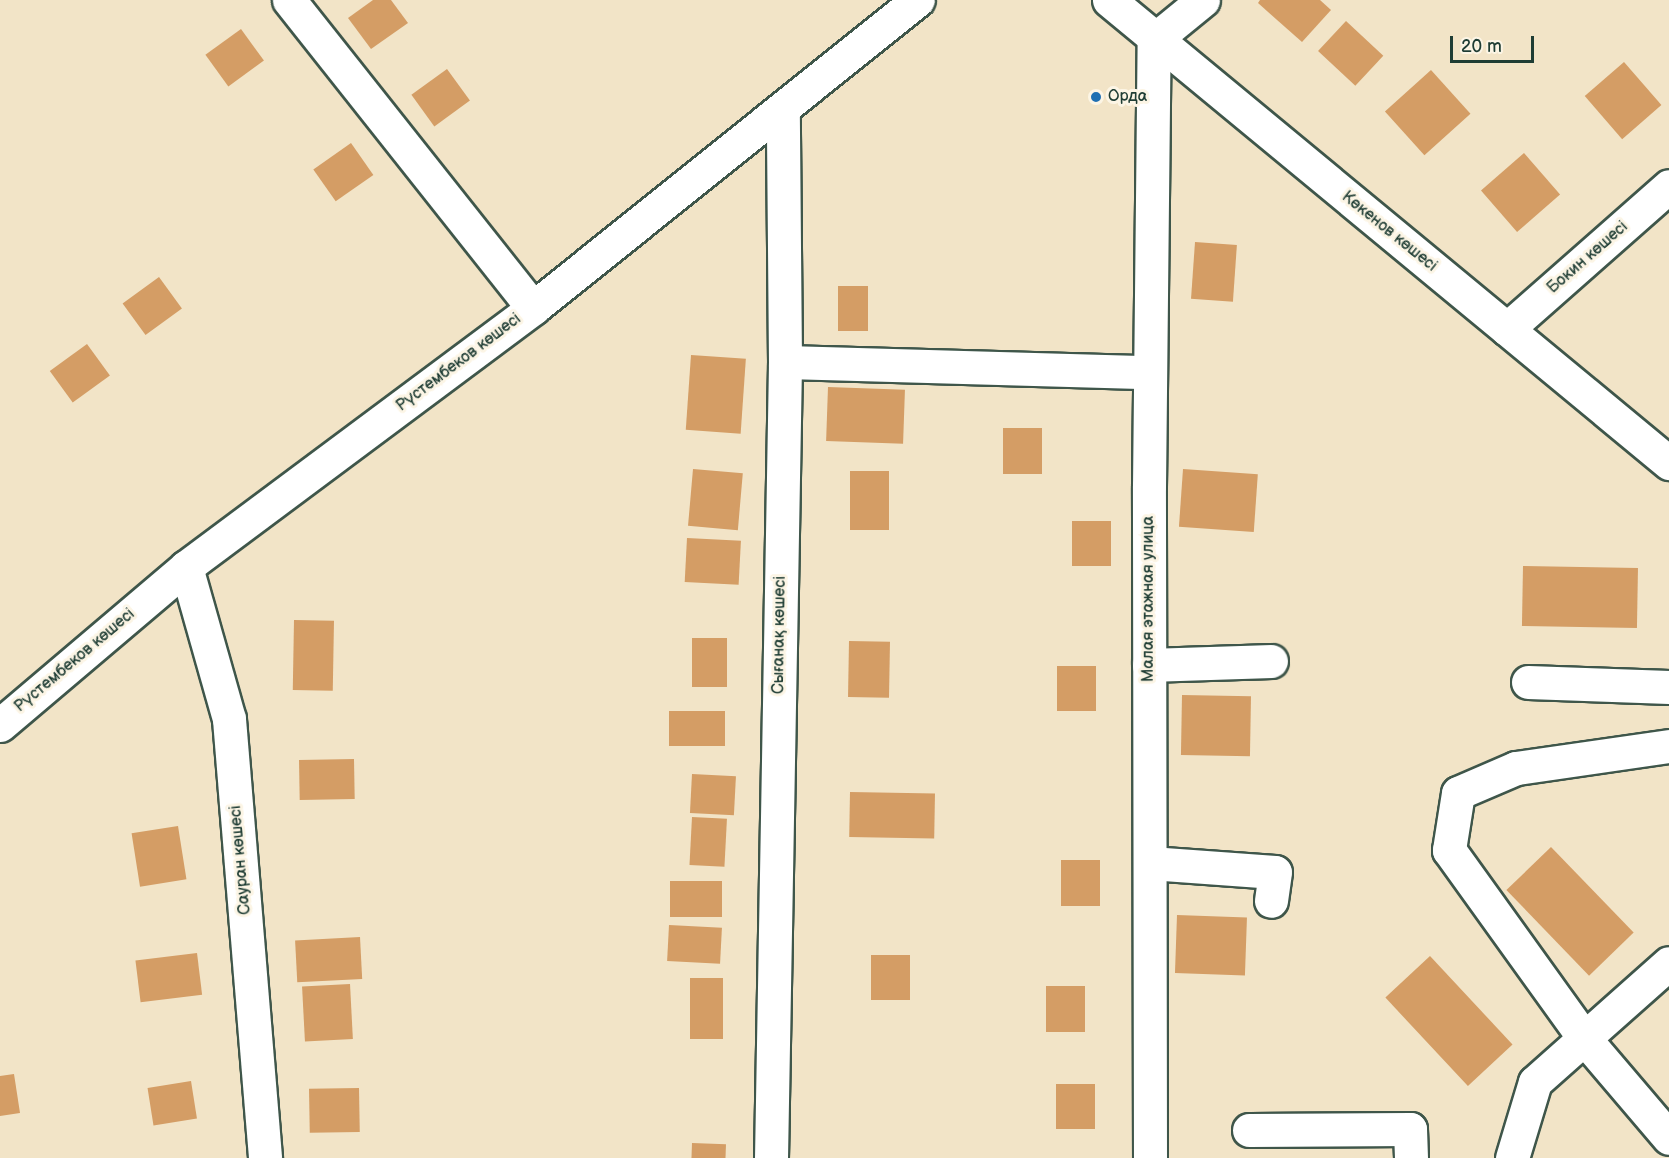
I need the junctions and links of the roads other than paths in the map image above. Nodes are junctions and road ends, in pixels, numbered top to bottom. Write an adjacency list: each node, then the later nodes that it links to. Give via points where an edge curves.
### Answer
1 (289, 0): 8 (street)
2 (918, 0): 6 (street, Рүстембеков көшесі)
3 (1109, 0): 5 (street, Көкенов көшесі)
4 (1203, 0): 5 (street)
5 (1154, 40): 9 (street, Көкенов көшесі); 11 (street, Малая этажная улица)
6 (783, 111): 8 (street, Рүстембеков көшесі); 10 (street, Сығанақ көшесі)
7 (1669, 186): 9 (street, Бокин көшесі)
8 (533, 308): 13 (street, Рүстембеков көшесі)
9 (1507, 329): 12 (street, Көкенов көшесі)
10 (785, 362): 11 (street); 27 (street, Сығанақ көшесі)
11 (1150, 372): 15 (street, Малая этажная улица)
12 (1669, 463)
13 (186, 567): 18 (street, Рүстембеков көшесі); 26 (street, Сауран көшесі, via 230,719)
14 (1271, 661): 15 (street)
15 (1149, 665): 20 (street, Малая этажная улица)
16 (1528, 682): 17 (street)
17 (1669, 687)
18 (0, 725)
19 (1669, 746): 23 (street, via 1516,768 1458,793 1449,850)
20 (1150, 863): 21 (street, via 1275,872); 28 (street, Малая этажная улица)
21 (1271, 901)
22 (1669, 963): 23 (street)
23 (1584, 1038): 25 (street); 30 (street, via 1535,1082)
24 (1249, 1130): 29 (street, via 1410,1129)
25 (1669, 1138)
26 (266, 1158)
27 (771, 1158)
28 (1150, 1158)
29 (1411, 1158)
30 (1512, 1158)

